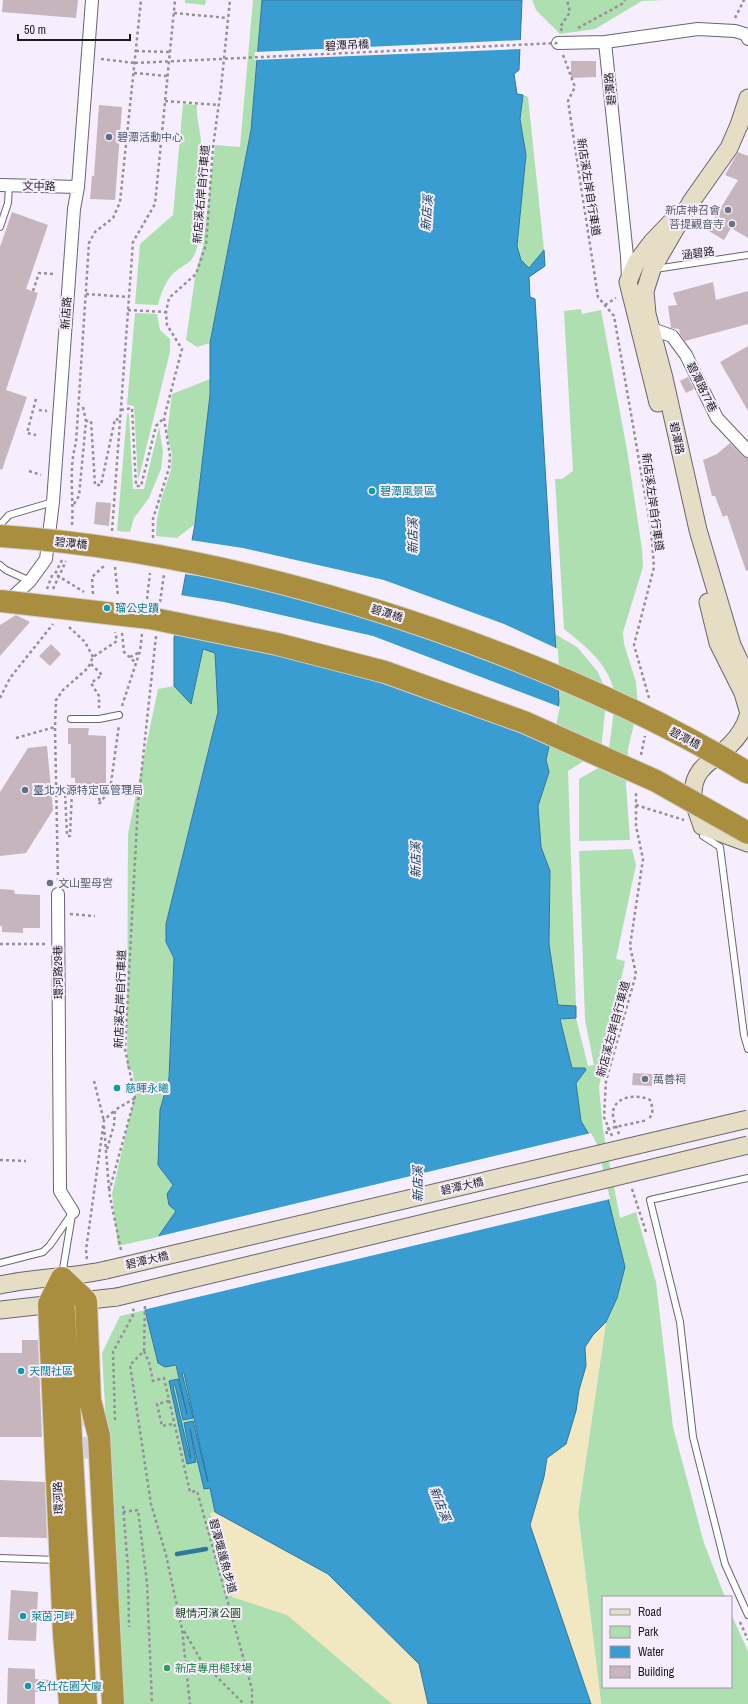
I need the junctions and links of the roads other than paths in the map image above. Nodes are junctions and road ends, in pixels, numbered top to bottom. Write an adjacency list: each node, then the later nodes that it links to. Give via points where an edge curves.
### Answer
1 (92, 0): 7 (street, 新店路)
2 (748, 38): 3 (street, via 745,34 698,28)
3 (605, 42): 4 (street); 12 (street, 碧潭路)
4 (569, 43)
5 (748, 98): 8 (main road, 碧潭路, via 728,148)
6 (4, 185): 7 (street, 文中路); 9 (lane, via 8,203)
7 (78, 187): 15 (street, 新店路, via 74,209)
8 (691, 202): 11 (main road, 碧潭路); 12 (main road, 碧潭路, via 652,242 636,263)
9 (0, 227)
10 (748, 255): 11 (lane, 涵碧路)
11 (652, 269): 13 (main road, 碧潭路, via 645,291 647,314)
12 (628, 282): 23 (main road, 碧潭路, via 718,643 743,693)
13 (652, 329): 14 (street, 碧潭路77巷, via 672,336 686,355 717,418); 22 (main road, 碧潭路, via 698,530 732,645)
14 (748, 452)
15 (53, 502): 16 (lane, via 9,515); 19 (street, 新店路, via 46,559)
16 (0, 525)
17 (0, 536): 27 (highway, 碧潭橋, bridge, via 89,545 176,560 281,582 398,616 530,664 631,709)
18 (0, 565): 19 (lane)
19 (30, 581): 21 (street, 新店路)
20 (0, 601): 29 (highway, bridge, via 150,618 277,644 385,672 524,722 656,782)
21 (0, 608)
22 (748, 679)
23 (748, 710)
24 (119, 714): 26 (lane, via 99,719)
25 (748, 716): 28 (main road, via 745,726 730,745 707,762 697,775 693,794)
26 (71, 719)
27 (748, 773)
28 (703, 831): 29 (main road); 31 (lane, via 720,847 744,1035)
29 (747, 841)
30 (58, 894): 35 (street, 環河路29巷, via 60,1191)
31 (748, 1049)
32 (748, 1119): 37 (main road, 碧潭大橋, bridge, via 90,1274)
33 (748, 1145): 39 (main road, bridge, via 117,1296)
34 (748, 1178): 44 (lane, via 650,1200 680,1322 693,1437 725,1564)
35 (73, 1212): 36 (lane, via 43,1252); 37 (lane)
36 (0, 1263)
37 (62, 1278): 38 (main road, 碧潭大橋); 39 (highway); 39 (highway)
38 (0, 1285)
39 (66, 1302): 40 (main road); 43 (highway, 環河路); 45 (highway); 47 (highway, via 99,1436)
40 (0, 1310)
41 (86, 1465): 46 (highway)
42 (0, 1558): 43 (lane)
43 (61, 1560): 45 (highway, 環河路, via 64,1635)
44 (748, 1615)
45 (73, 1701)
46 (97, 1704)
47 (113, 1704)

